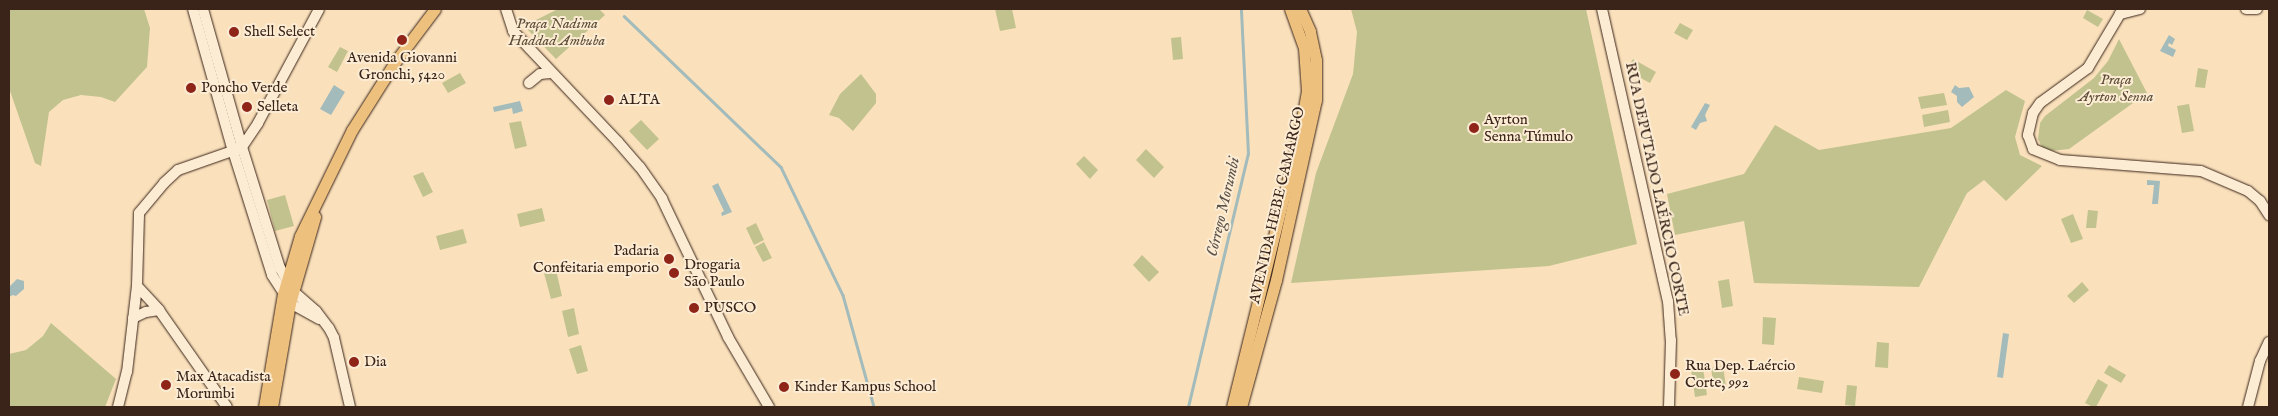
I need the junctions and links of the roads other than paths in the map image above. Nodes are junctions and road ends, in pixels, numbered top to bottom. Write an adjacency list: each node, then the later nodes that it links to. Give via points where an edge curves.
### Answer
1 (194, 9): 14 (street)
2 (203, 9): 14 (street)
3 (319, 9): 14 (street, via 258,123)
4 (436, 9): 15 (main road, via 395,62 352,130)
5 (506, 9): 12 (street, via 513,31)
6 (1290, 9): 29 (main road, AVENIDA HEBE CAMARGO, via 1304,48 1307,91)
7 (1300, 9): 30 (main road, AVENIDA HEBE CAMARGO, via 1310,31 1316,60 1316,100 1276,280)
8 (1602, 9): 31 (street, RUA DEPUTADO LAÉRCIO CORTE, via 1669,309)
9 (2140, 9): 16 (street, via 2120,14 2088,68 2040,103 2033,113 2028,135 2033,149 2060,160 2201,171 2248,191)
10 (2246, 9): 11 (street)
11 (2257, 9)
12 (551, 73): 13 (street, via 540,74); 28 (street, via 629,154 662,198 728,337)
13 (529, 84)
14 (237, 149): 17 (street); 18 (street, via 178,170 139,213); 19 (street, via 266,261)
15 (317, 205): 17 (main road, via 300,236); 19 (main road)
16 (2269, 214)
17 (286, 280): 19 (main road)
18 (137, 286): 20 (street); 21 (street)
19 (289, 296): 25 (main road); 26 (main road); 27 (street, via 316,311 334,338)
20 (159, 310): 21 (street); 24 (street)
21 (134, 318): 23 (street, via 127,372)
22 (2269, 342): 32 (street)
23 (118, 407)
24 (227, 407)
25 (264, 407)
26 (272, 407)
27 (350, 407)
28 (768, 407)
29 (1232, 407)
30 (1241, 407)
31 (1669, 407)
32 (2248, 407)

